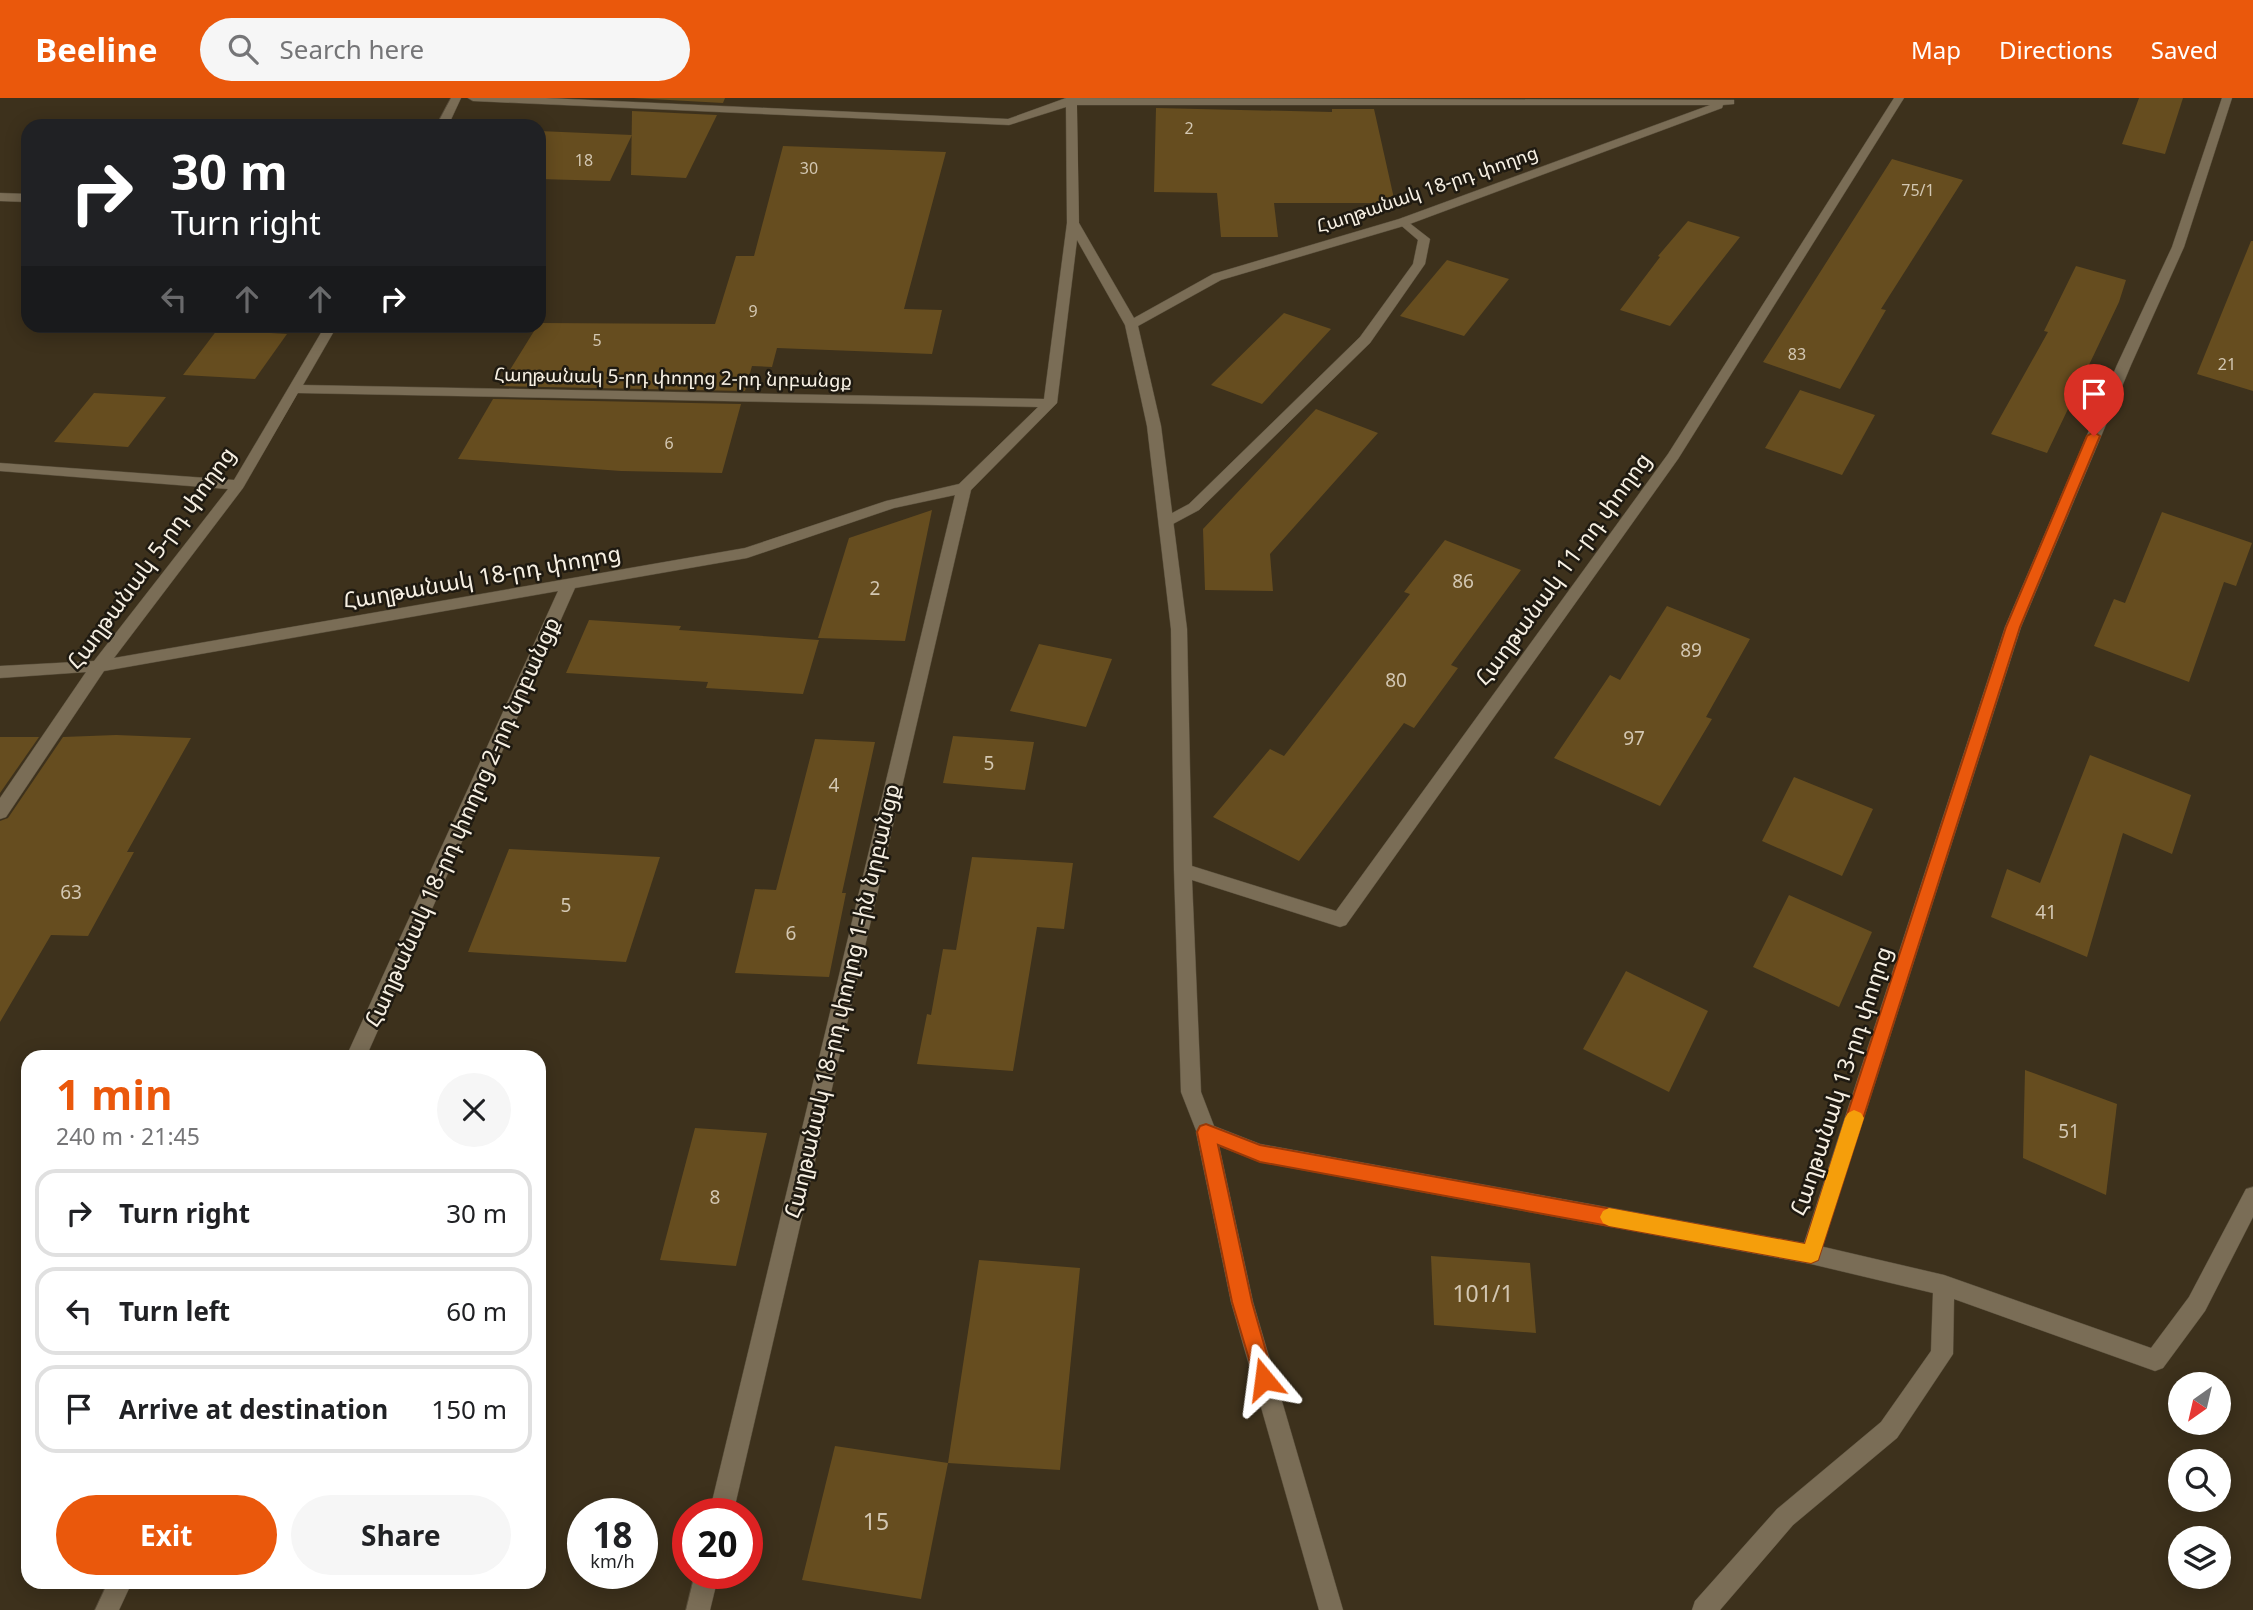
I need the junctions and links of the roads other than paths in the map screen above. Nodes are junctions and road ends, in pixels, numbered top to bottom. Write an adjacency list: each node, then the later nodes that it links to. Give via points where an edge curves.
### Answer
1 (456, 98): 7 (street)
2 (472, 98): 5 (street, via 1009,122)
3 (1899, 98): 24 (street, Հաղթանակ 11-րդ փողոց, via 1673,456 1340,920)
4 (2227, 98): 28 (street, Հաղթանակ 13-րդ փողոց, via 2178,247 2013,627)
5 (1071, 100): 6 (street); 11 (street)
6 (1735, 100): 10 (street, Հաղթանակ 18-րդ փողոց)
7 (446, 119)
8 (0, 197): 9 (street)
9 (21, 198)
10 (1403, 222): 12 (street, Հաղթանակ 18-րդ փողոց, via 1217,277); 19 (street, via 1424,239 1419,264 1365,340 1194,506)
11 (1073, 223): 12 (street); 15 (street)
12 (1130, 325): 19 (street, via 1154,426)
13 (327, 333): 14 (street, Հաղթանակ 5-րդ փողոց)
14 (295, 388): 15 (street, Հաղթանակ 5-րդ փողոց 2-րդ նրբանցք); 17 (street, Հաղթանակ 5-րդ փողոց)
15 (1050, 403): 18 (street)
16 (0, 467): 17 (street)
17 (238, 485): 21 (street, Հաղթանակ 5-րդ փողոց)
18 (964, 488): 20 (street, Հաղթանակ 18-րդ փողոց, via 891,504 747,553); 30 (street, Հաղթանակ 18-րդ փողոց 1-ին նրբանցք)
19 (1166, 522): 24 (street, via 1179,629)
20 (568, 586): 21 (street, Հաղթանակ 18-րդ փողոց); 25 (street, Հաղթանակ 18-րդ փողոց 2-րդ նրբանցք)
21 (99, 666): 22 (street, Հաղթանակ 18-րդ փողոց); 23 (street, Հաղթանակ 5-րդ փողոց)
22 (0, 672)
23 (0, 812)
24 (1183, 870): 26 (street, via 1191,1092)
25 (359, 1050)
26 (1206, 1132): 28 (street, Հաղթանակ 13-րդ փողոց, via 1260,1153); 35 (street, via 1242,1302)
27 (2253, 1196): 29 (street, via 2197,1304 2155,1360)
28 (1811, 1254): 29 (street)
29 (1944, 1285): 36 (street, via 1941,1354 1889,1430 1785,1517)
30 (725, 1498)
31 (117, 1589): 33 (street)
32 (703, 1589): 34 (street)
33 (107, 1610)
34 (698, 1610)
35 (1331, 1610)
36 (1704, 1610)

